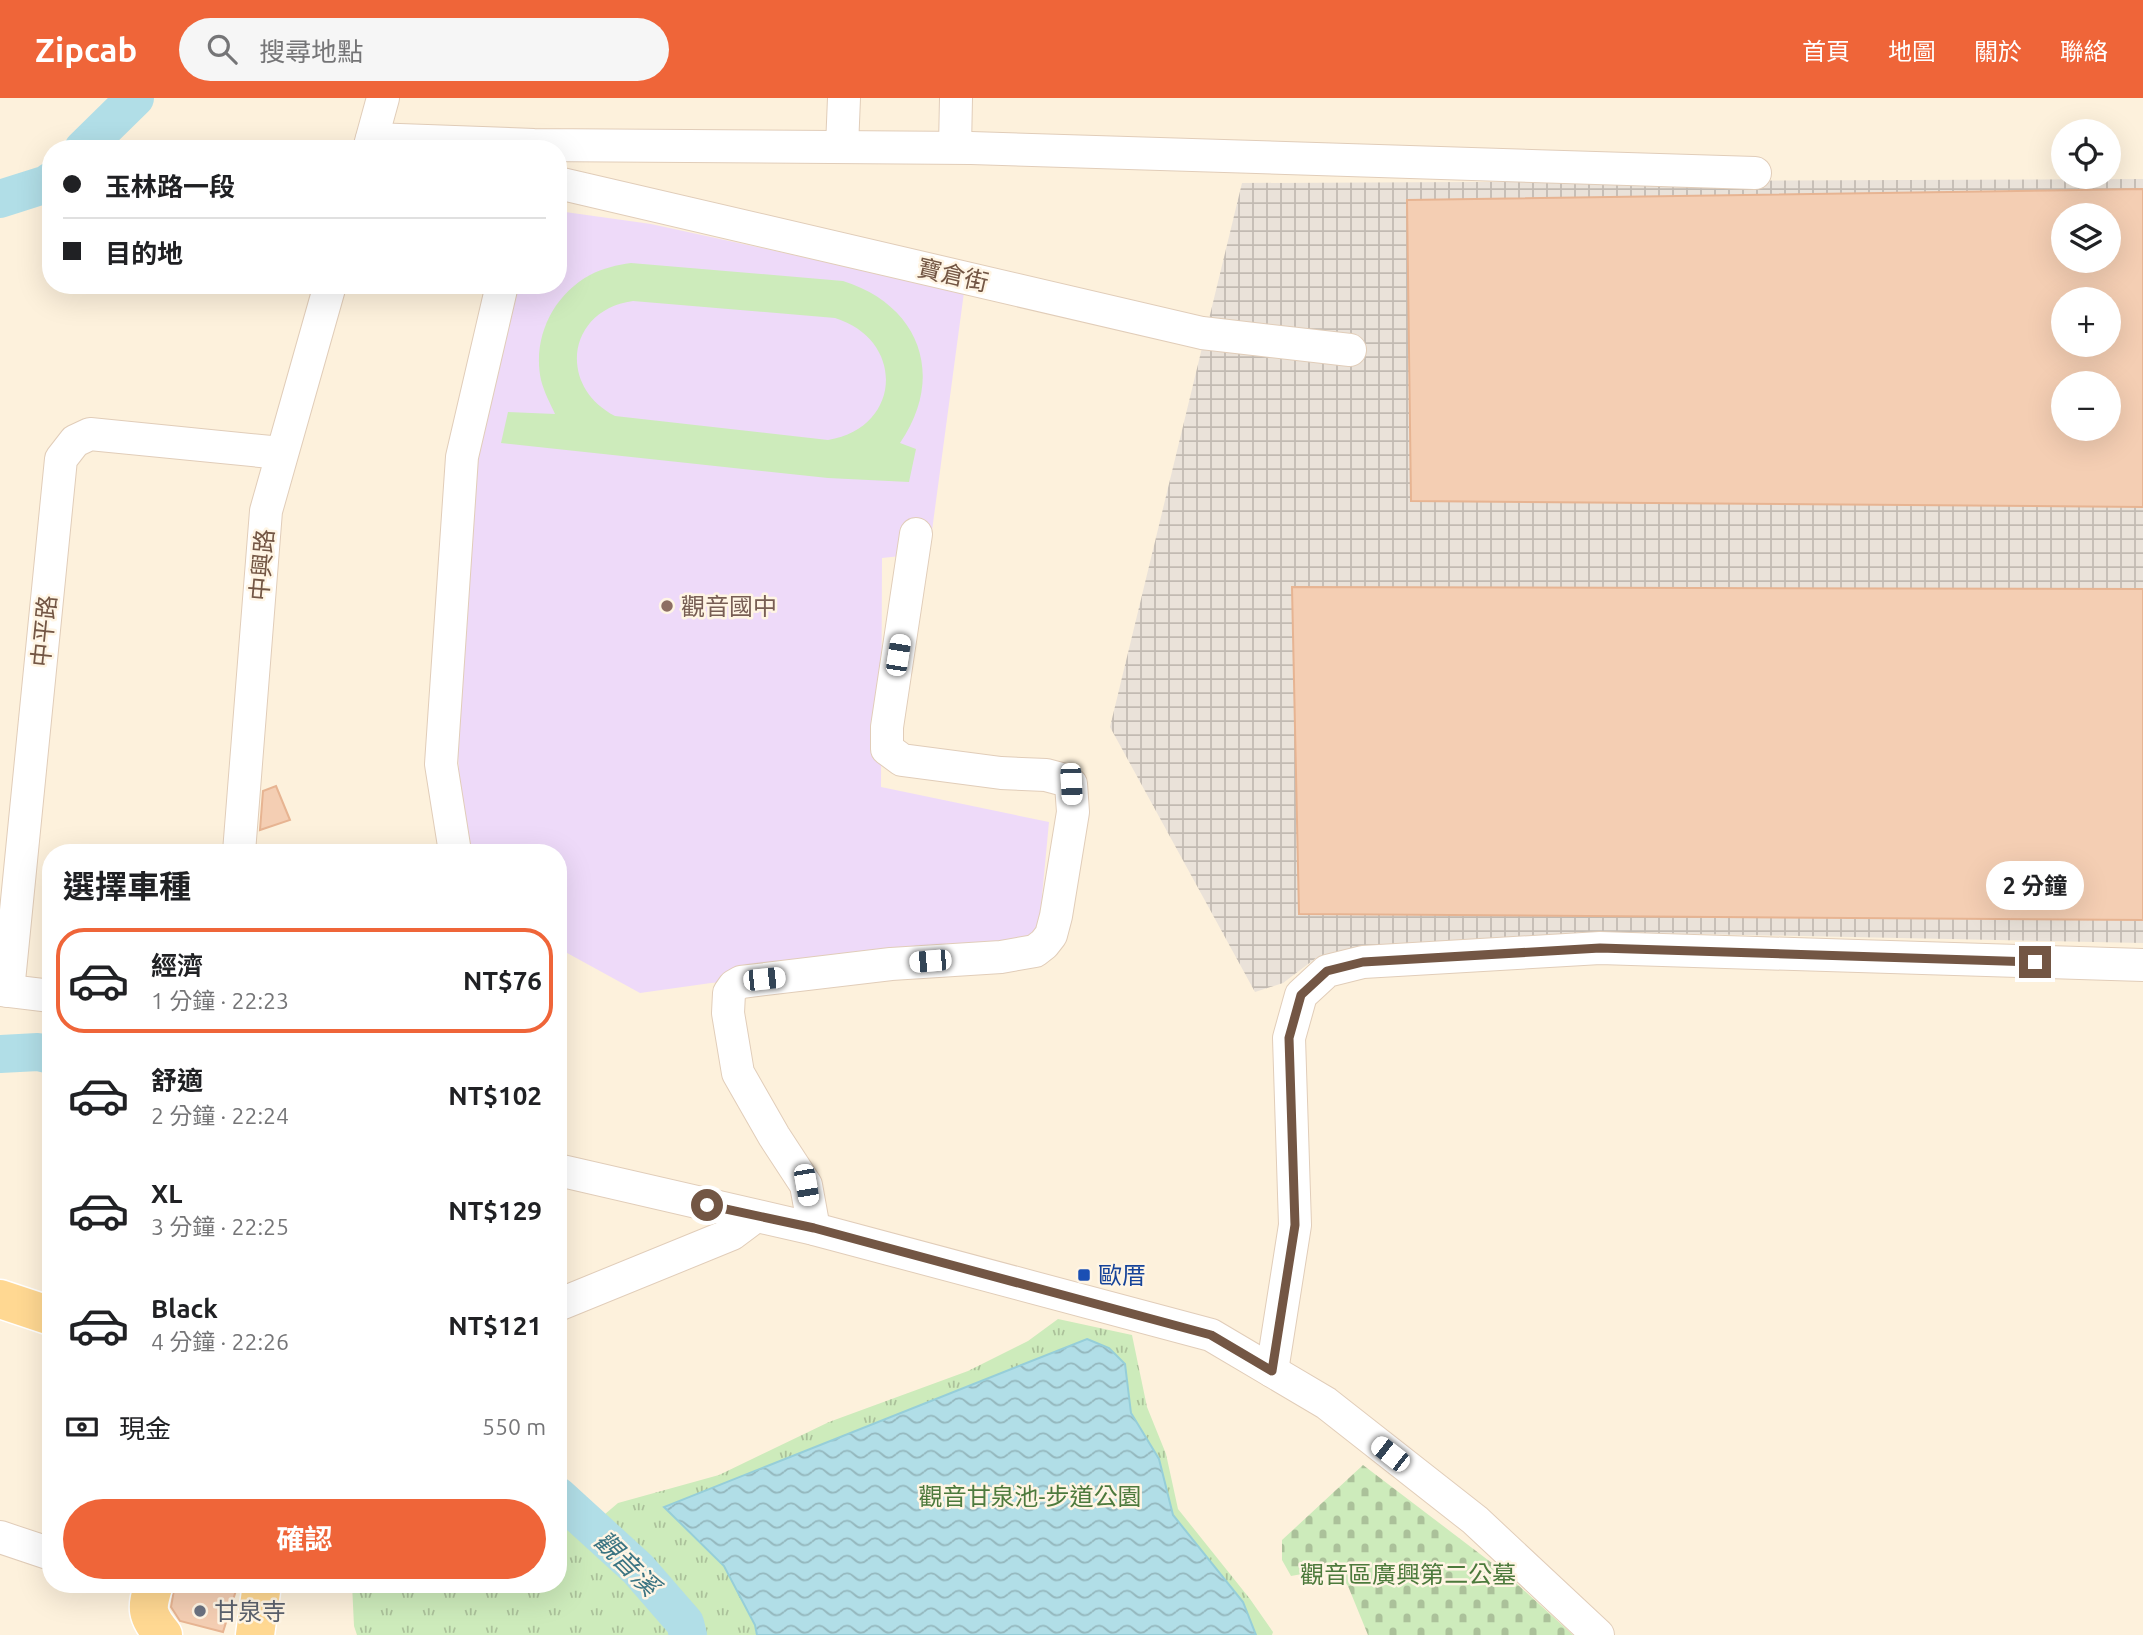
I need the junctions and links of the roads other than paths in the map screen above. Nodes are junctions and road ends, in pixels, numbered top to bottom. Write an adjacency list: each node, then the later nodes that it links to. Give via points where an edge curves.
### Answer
1 (383, 98): 4 (street)
2 (844, 98): 6 (street)
3 (956, 98): 7 (street)
4 (371, 140)
5 (567, 147): 6 (street)
6 (842, 147): 7 (street)
7 (955, 147): 8 (street)
8 (1755, 173)
9 (567, 185): 12 (street, 寶倉街, via 1202,333)
10 (327, 294): 13 (street, 中興路)
11 (500, 294): 16 (street, via 462,457 441,764)
12 (1350, 350)
13 (281, 453): 15 (street, 中興路, via 266,510); 18 (street, 中平路, via 90,434 75,441 61,459)
14 (916, 534): 22 (street, via 887,749 902,760 1061,779 1071,784 1073,813 1051,935 1035,951 741,982 729,993 738,1073 806,1185)
15 (240, 844)
16 (454, 844)
17 (2143, 965): 26 (street, via 1600,948 1363,962 1327,971 1301,995 1289,1038 1295,1225)
18 (4, 990): 19 (street, 中平路)
19 (42, 995)
20 (567, 1172): 21 (street)
21 (756, 1216): 22 (street); 24 (street, via 732,1234)
22 (814, 1228): 26 (street, via 1211,1335)
23 (0, 1299): 25 (main road)
24 (567, 1301)
25 (42, 1313)
26 (1272, 1371): 33 (street, via 1326,1403 1475,1520)
27 (0, 1537): 28 (street)
28 (42, 1551)
29 (148, 1593): 31 (main road, via 148,1612)
30 (261, 1593): 32 (main road)
31 (163, 1635)
32 (255, 1635)
33 (1598, 1635)

